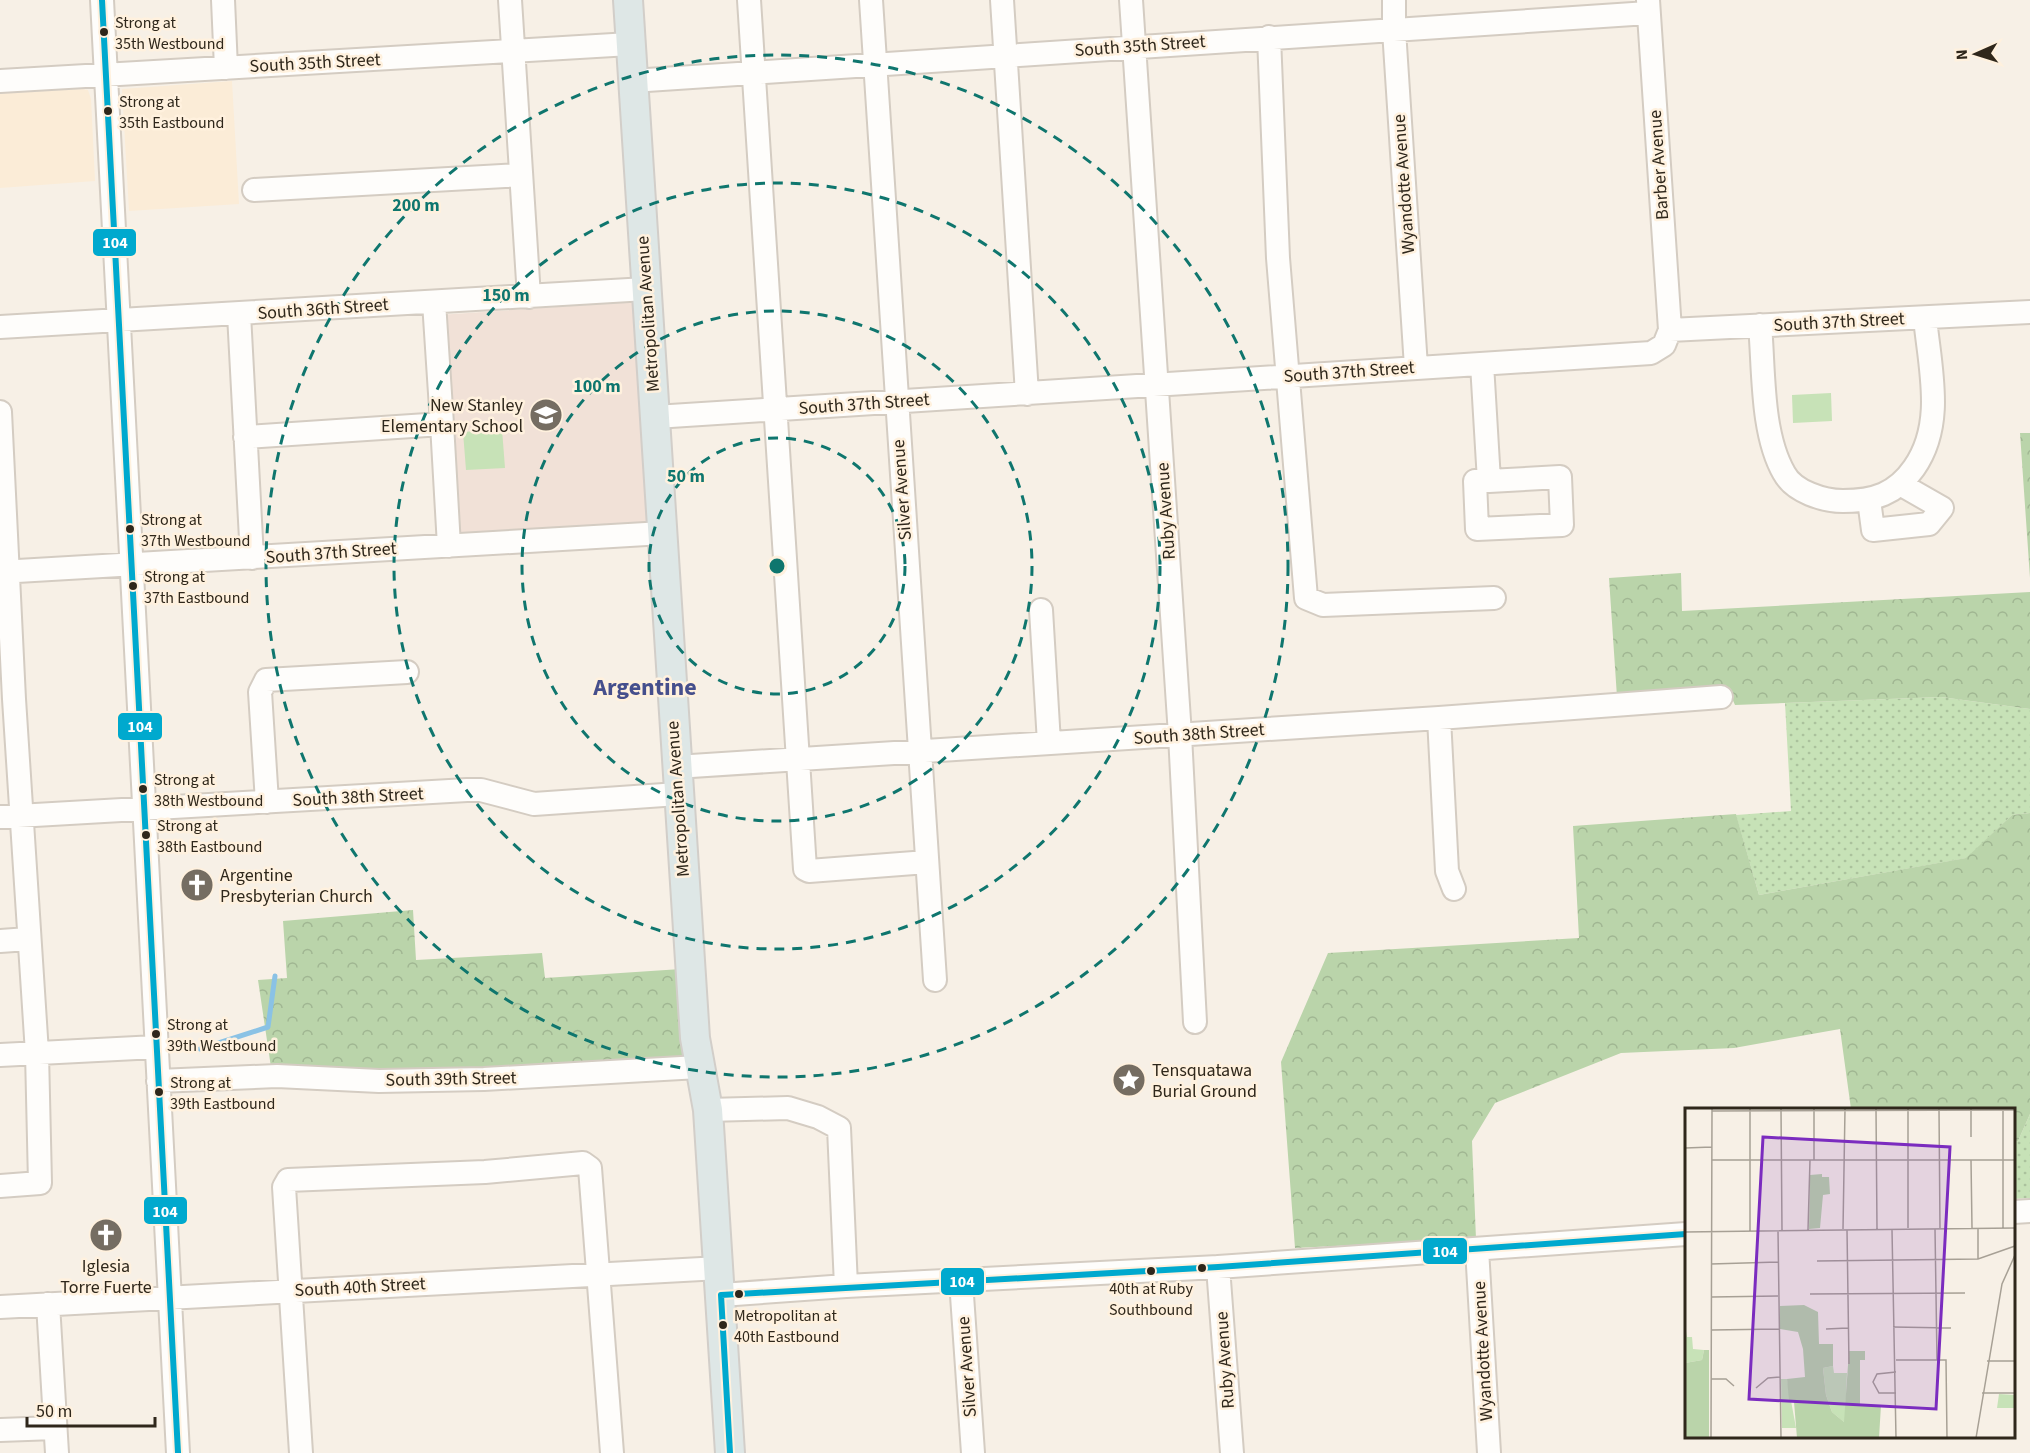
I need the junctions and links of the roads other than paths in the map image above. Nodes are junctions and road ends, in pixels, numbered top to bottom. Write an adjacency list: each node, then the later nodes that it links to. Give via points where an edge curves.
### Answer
1 (102, 0): 20 (street)
2 (223, 0): 18 (street)
3 (510, 0): 15 (street)
4 (628, 0): 13 (main road, Metropolitan Avenue)
5 (749, 0): 19 (street)
6 (871, 0): 17 (street, Silver Avenue)
7 (1002, 0): 16 (street)
8 (1131, 0): 14 (street, Ruby Avenue)
9 (1394, 0): 11 (street, Wyandotte Avenue)
10 (1648, 6): 11 (street, South 35th Street); 34 (street, Barber Avenue)
11 (1394, 30): 12 (street, South 35th Street); 36 (street, Wyandotte Avenue)
12 (1269, 37): 14 (street, South 35th Street); 37 (street, via 1278,258)
13 (630, 44): 15 (street, South 35th Street); 22 (main road, Metropolitan Avenue)
14 (1135, 47): 16 (street, South 35th Street); 38 (street, Ruby Avenue)
15 (513, 52): 18 (street, South 35th Street); 23 (street)
16 (1005, 55): 17 (street, South 35th Street); 39 (street)
17 (874, 64): 19 (street, South 35th Street); 40 (street, Silver Avenue)
18 (226, 68): 20 (street, South 35th Street)
19 (753, 73): 22 (street, South 35th Street); 41 (street)
20 (106, 75): 21 (street, South 35th Street); 31 (street)
21 (0, 81)
22 (632, 81): 25 (main road, Metropolitan Avenue)
23 (520, 175): 24 (street); 26 (street)
24 (254, 190)
25 (646, 289): 26 (street, South 36th Street); 43 (main road, Metropolitan Avenue)
26 (529, 297): 27 (street, South 36th Street)
27 (434, 302): 29 (street, South 36th Street); 44 (street)
28 (2030, 312): 30 (street, South 37th Street)
29 (239, 314): 31 (street, South 36th Street); 45 (street)
30 (1925, 318): 32 (street, South 37th Street); 48 (street, via 1932,430 1927,448)
31 (118, 321): 33 (street, South 36th Street); 53 (street)
32 (1760, 325): 34 (street, South 37th Street); 49 (street, via 1770,435 1785,475 1802,490 1828,501)
33 (0, 327)
34 (1670, 330): 35 (street, South 37th Street, via 1664,345 1651,353)
35 (1482, 364): 36 (street, South 37th Street); 47 (street)
36 (1416, 368): 37 (street, South 37th Street)
37 (1288, 376): 38 (street, South 37th Street); 55 (street, via 1306,598 1323,605)
38 (1158, 385): 39 (street, South 37th Street); 61 (street, Ruby Avenue)
39 (1027, 394): 40 (street, South 37th Street)
40 (896, 402): 41 (street, South 37th Street); 63 (street, Silver Avenue)
41 (776, 410): 43 (street, South 37th Street); 64 (street)
42 (0, 412): 46 (street)
43 (655, 417): 50 (main road, Metropolitan Avenue)
44 (442, 424): 45 (street); 51 (street)
45 (245, 437): 52 (street)
46 (0, 445): 54 (street)
47 (1489, 481)
48 (1900, 484): 49 (street, via 1892,492); 49 (street, via 1942,508 1929,524 1873,530)
49 (1869, 500)
50 (663, 533): 51 (street, South 37th Street); 65 (main road, Metropolitan Avenue)
51 (449, 546): 52 (street, South 37th Street)
52 (252, 558): 53 (street, South 37th Street)
53 (131, 565): 54 (street, South 37th Street); 67 (street)
54 (4, 572): 59 (street)
55 (1494, 598)
56 (1041, 610): 62 (street)
57 (407, 672): 66 (street, via 266,680 260,692)
58 (1721, 697): 60 (street, South 38th Street)
59 (7, 699): 68 (street)
60 (1439, 718): 61 (street, South 38th Street); 70 (street, via 1447,871)
61 (1180, 735): 62 (street, South 38th Street); 74 (street, Ruby Avenue)
62 (1049, 743): 63 (street, South 38th Street)
63 (919, 752): 64 (street, South 38th Street); 69 (street, Silver Avenue)
64 (797, 760): 65 (street, South 38th Street); 69 (street, via 805,869 809,872)
65 (677, 781): 66 (street, South 38th Street, via 534,804 481,790); 78 (main road, Metropolitan Avenue)
66 (267, 802): 67 (street, South 38th Street)
67 (144, 809): 68 (street, South 38th Street); 75 (street)
68 (11, 817): 71 (street)
69 (927, 862): 73 (street, Silver Avenue)
70 (1454, 889)
71 (28, 939): 72 (street); 76 (street)
72 (0, 941)
73 (935, 980)
74 (1195, 1022)
75 (156, 1047): 76 (street); 79 (street)
76 (37, 1053): 77 (street); 81 (street, via 40,1184)
77 (0, 1055)
78 (699, 1066): 79 (street, South 39th Street, via 484,1079 380,1081 277,1076); 80 (main road, Metropolitan Avenue)
79 (158, 1081): 92 (street)
80 (708, 1110): 89 (main road, Metropolitan Avenue); 90 (street, via 788,1108 839,1128)
81 (0, 1186)
82 (2030, 1211): 83 (street)
83 (2015, 1212)
84 (1685, 1234): 85 (street, South 40th Street)
85 (1477, 1249): 86 (street, South 40th Street); 104 (street, Wyandotte Avenue)
86 (1218, 1267): 88 (street, South 40th Street); 103 (street, Ruby Avenue)
87 (600, 1273): 89 (street, South 40th Street); 91 (street, South 40th Street); 91 (street, via 590,1168 583,1163 484,1172 288,1180 284,1187); 100 (street)
88 (961, 1281): 90 (street, South 40th Street); 102 (street, Silver Avenue)
89 (720, 1282): 90 (street, South 40th Street); 101 (main road, Metropolitan Avenue)
90 (846, 1286)
91 (292, 1291): 92 (street, South 40th Street); 99 (street)
92 (170, 1298): 93 (street, South 40th Street); 98 (street)
93 (48, 1304): 94 (street, South 40th Street); 95 (street)
94 (0, 1307)
95 (55, 1428): 96 (street); 97 (street)
96 (0, 1430)
97 (57, 1453)
98 (178, 1453)
99 (302, 1453)
100 (612, 1453)
101 (730, 1453)
102 (973, 1453)
103 (1232, 1453)
104 (1489, 1453)

